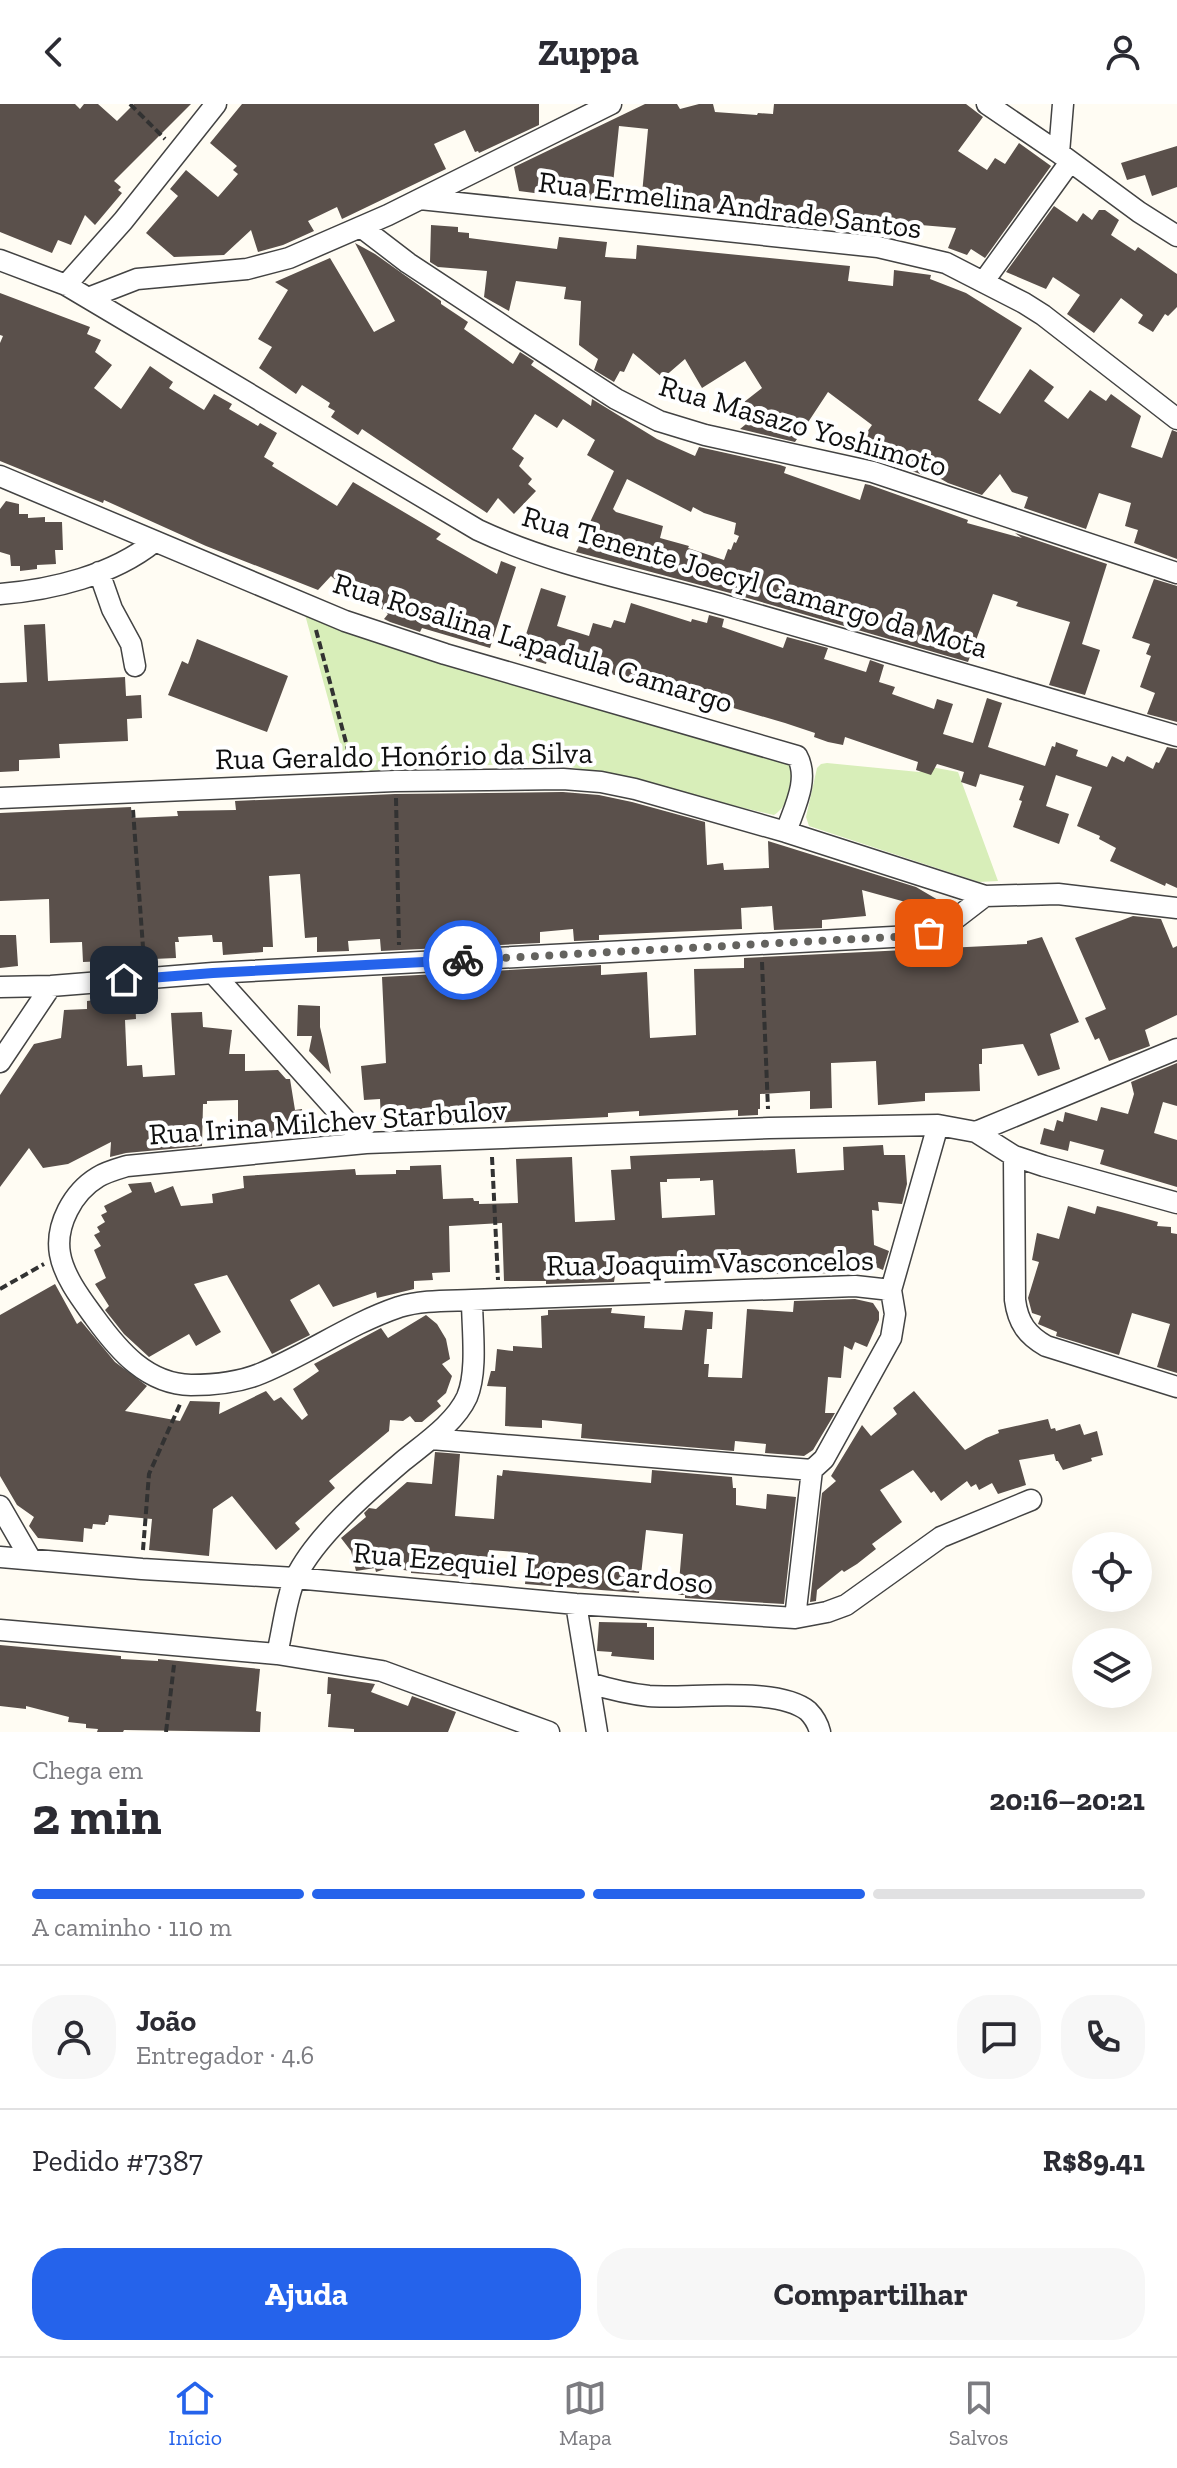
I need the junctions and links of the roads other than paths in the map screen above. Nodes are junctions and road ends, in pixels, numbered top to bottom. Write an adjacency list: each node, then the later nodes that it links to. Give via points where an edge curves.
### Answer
1 (216, 104): 11 (street)
2 (611, 104): 6 (street)
3 (987, 104): 5 (street)
4 (1063, 104): 5 (street)
5 (1064, 158): 8 (street); 10 (street)
6 (420, 199): 7 (street); 10 (street, Rua Ermelina Andrade Santos, via 878,247 946,263)
7 (361, 227): 12 (street, via 269,265 137,279); 17 (street, Rua Masazo Yoshimoto, via 505,327 659,421 873,472)
8 (1177, 236)
9 (0, 260): 11 (street, Rua Tenente Joecyl Camargo da Mota)
10 (984, 281): 13 (street, Rua Ermelina Andrade Santos, via 1043,315)
11 (66, 285): 12 (street, Rua Tenente Joecyl Camargo da Mota)
12 (88, 298): 20 (street, Rua Tenente Joecyl Camargo da Mota, via 517,549)
13 (1177, 419)
14 (0, 476): 15 (street, Rua Rosalina Lapadula Camargo)
15 (154, 542): 16 (street, via 134,558); 22 (street, Rua Rosalina Lapadula Camargo, via 345,621 797,756 803,781)
16 (99, 572): 18 (street); 19 (street, via 131,644)
17 (1177, 573)
18 (0, 594)
19 (135, 666)
20 (1177, 736)
21 (0, 798): 22 (street, Rua Geraldo Honório da Silva, via 563,779 635,789)
22 (786, 832): 23 (street, Rua Geraldo Honório da Silva)
23 (985, 896): 24 (street, Rua Geraldo Honório da Silva, via 1058,894); 25 (street, via 946,926 911,936)
24 (1177, 908)
25 (213, 973): 26 (street); 32 (street)
26 (51, 986): 27 (street); 29 (street)
27 (0, 987)
28 (1177, 1049): 31 (street)
29 (0, 1062)
30 (938, 1125): 31 (street, Rua Irina Milchev Starbulov); 32 (street, Rua Irina Milchev Starbulov); 35 (street)
31 (976, 1132): 33 (street, Rua Irina Milchev Starbulov)
32 (366, 1143): 36 (street, Rua Irina Milchev Starbulov, via 127,1166 82,1189 60,1232 60,1255 81,1299 116,1346 160,1379 188,1385 260,1375 337,1333 403,1306)
33 (1014, 1156): 34 (street, Rua Irina Milchev Starbulov); 37 (street, via 1015,1300 1023,1328 1046,1346)
34 (1177, 1203)
35 (891, 1290): 36 (street, Rua Joaquim Vasconcelos, via 855,1286); 39 (street, Rua Joaquim Vasconcelos, via 891,1338 824,1459)
36 (472, 1300): 38 (street, via 470,1388 456,1413)
37 (1177, 1387)
38 (431, 1439): 39 (street); 44 (street, via 372,1487 321,1540)
39 (812, 1470): 46 (street)
40 (1031, 1500): 46 (street, Rua Ezequiel Lopes Cardoso, via 941,1537 846,1605)
41 (0, 1506): 43 (street)
42 (0, 1557): 43 (street, Rua Ezequiel Lopes Cardoso)
43 (30, 1558): 44 (street, Rua Ezequiel Lopes Cardoso)
44 (295, 1578): 45 (street, Rua Ezequiel Lopes Cardoso); 48 (street)
45 (576, 1604): 46 (street, Rua Ezequiel Lopes Cardoso); 49 (street)
46 (795, 1618)
47 (0, 1630): 48 (street)
48 (277, 1654): 50 (street, via 382,1671)
49 (589, 1683): 51 (street); 52 (street, via 649,1696 783,1699 807,1710)
50 (549, 1732)
51 (597, 1732)
52 (820, 1732)

